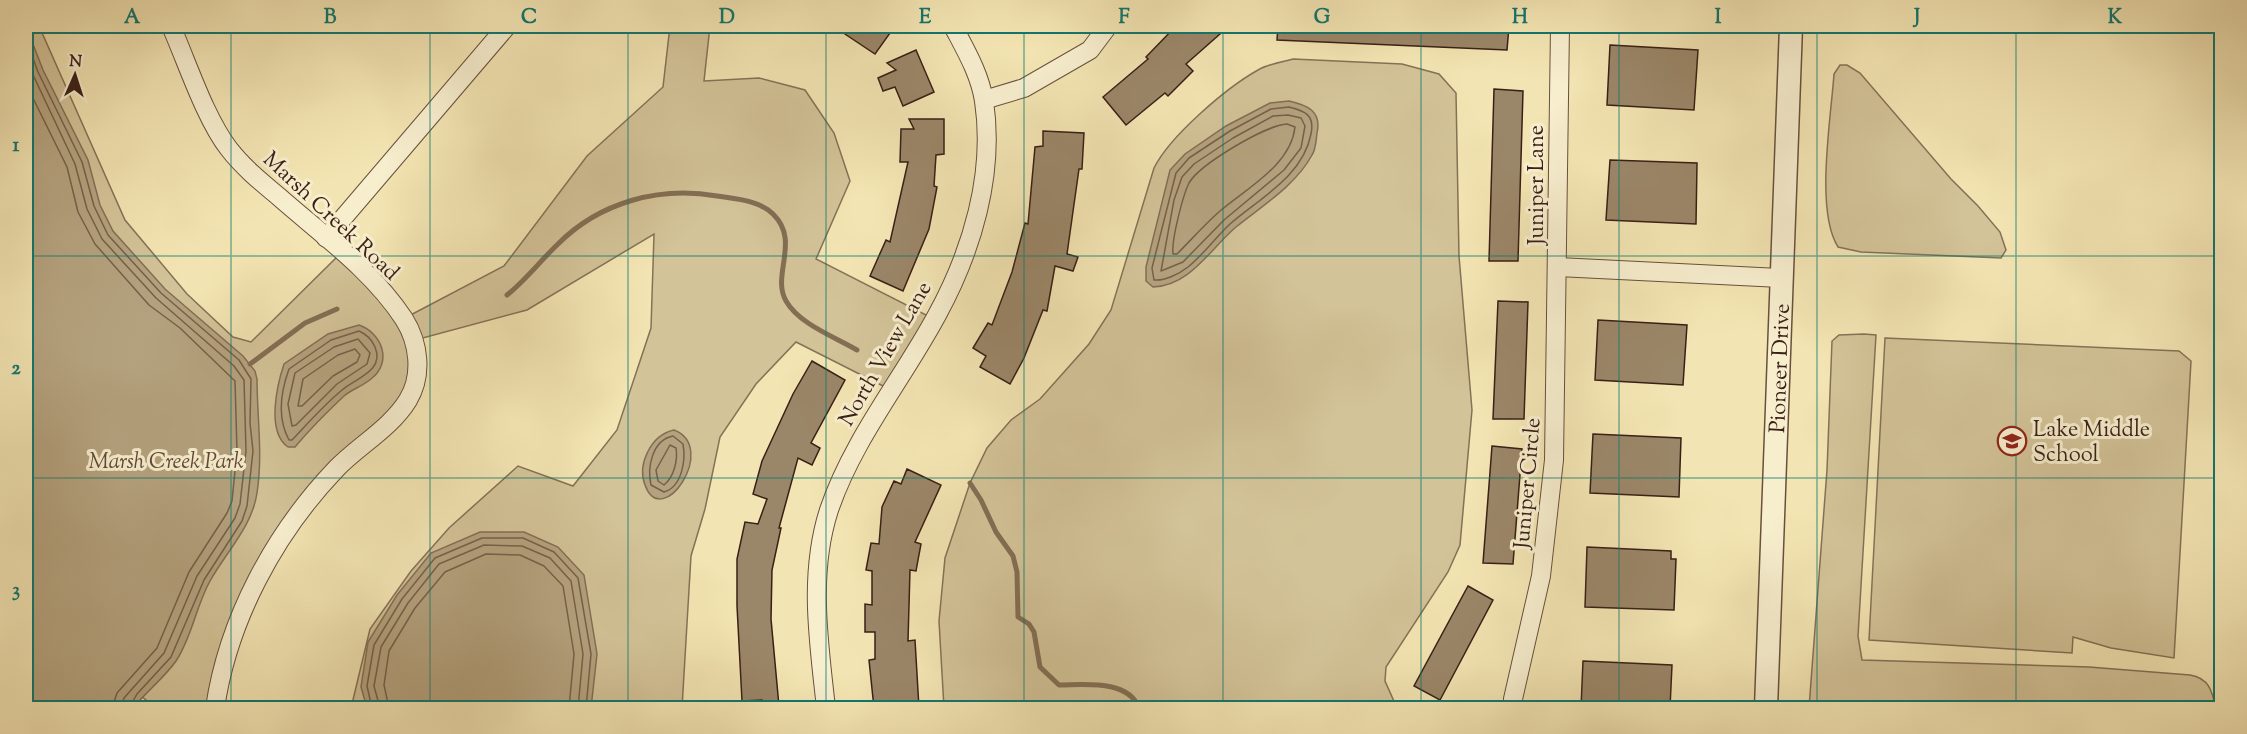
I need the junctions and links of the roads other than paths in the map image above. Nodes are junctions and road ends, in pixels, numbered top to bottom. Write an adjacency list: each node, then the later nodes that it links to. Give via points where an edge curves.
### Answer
1 (171, 26): 8 (street, Marsh Creek Road, via 228,147 247,170)
2 (507, 26): 8 (street)
3 (953, 26): 7 (street, North View Lane, via 972,62)
4 (1108, 26): 7 (street, via 1090,50 1024,88)
5 (1560, 26): 9 (street, Juniper Lane)
6 (1791, 26): 10 (street, Pioneer Drive)
7 (984, 100): 13 (street, North View Lane, via 984,182 958,270 938,314 849,463 829,511 816,597)
8 (326, 238): 12 (street, Marsh Creek Road, via 359,266 403,319 415,340 418,365 414,385 396,415 318,488 264,568 234,636)
9 (1558, 267): 10 (street, Juniper Lane); 11 (street, Juniper Circle, via 1557,405 1548,518 1541,576)
10 (1781, 278): 14 (street, Pioneer Drive)
11 (1513, 699)
12 (215, 708)
13 (826, 708)
14 (1766, 708)

